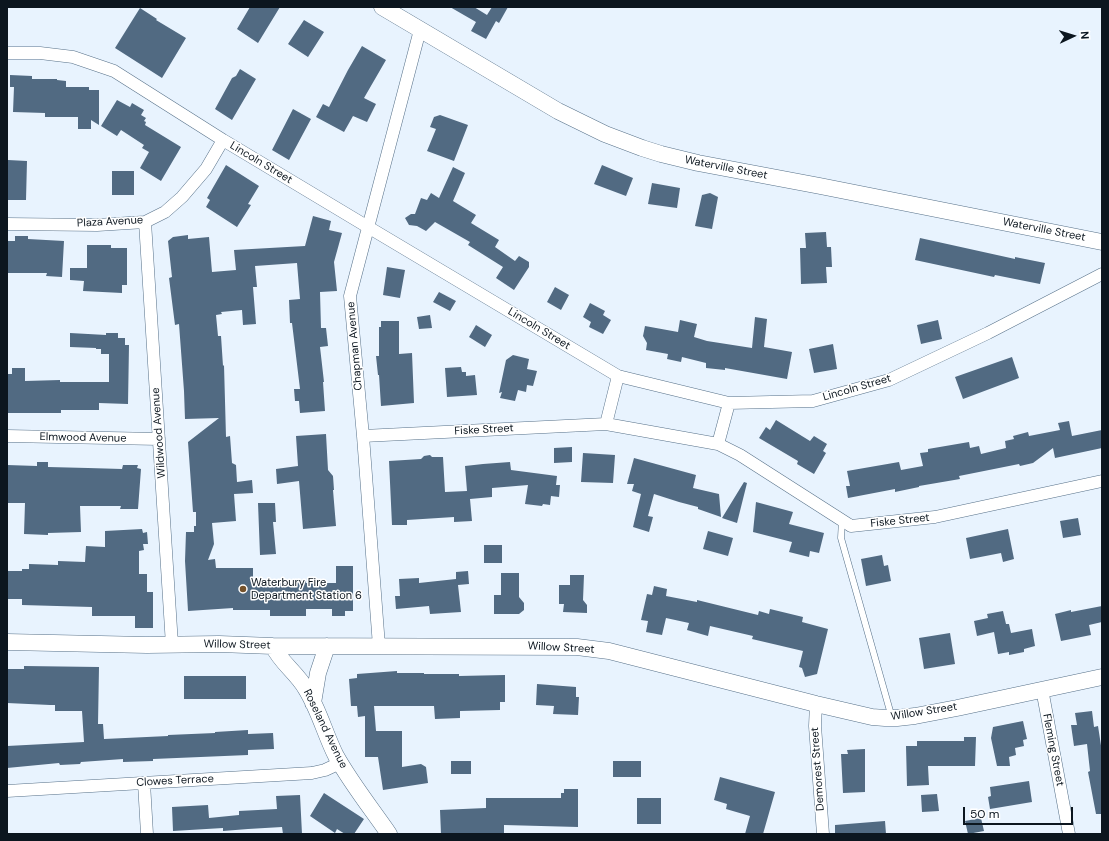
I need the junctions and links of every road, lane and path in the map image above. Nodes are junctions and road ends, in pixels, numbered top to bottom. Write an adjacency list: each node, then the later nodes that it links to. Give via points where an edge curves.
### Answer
1 (382, 7): 2 (street, Waterville Street)
2 (420, 30): 7 (street, Chapman Avenue); 8 (street, Waterville Street, via 558,111 605,134 655,152 698,163)
3 (7, 53): 4 (street, Lincoln Street, via 73,57 114,71)
4 (223, 140): 5 (street, Plaza Avenue, via 206,169 182,197 165,212); 7 (street, Lincoln Street)
5 (145, 222): 6 (street, Plaza Avenue, via 97,225); 15 (street, Wildwood Avenue)
6 (7, 224)
7 (368, 227): 10 (street, Lincoln Street); 14 (street, Chapman Avenue, via 350,296)
8 (1102, 242)
9 (1102, 274): 11 (street, Lincoln Street, via 988,333 889,380 812,400)
10 (618, 376): 11 (street, Lincoln Street); 12 (street)
11 (728, 402): 16 (street)
12 (606, 424): 14 (street, Fiske Street); 16 (street, Fiske Street)
13 (7, 436): 15 (street, Elmwood Avenue)
14 (363, 436): 23 (street, Chapman Avenue)
15 (159, 439): 20 (street, Wildwood Avenue)
16 (718, 444): 18 (street, Fiske Street, via 740,455)
17 (1102, 481): 18 (street, Fiske Street, via 935,517 851,526)
18 (842, 520): 28 (lane, via 841,538)
19 (7, 642): 20 (street, Willow Street)
20 (172, 645): 21 (street, Willow Street)
21 (273, 646): 22 (street, Willow Street); 26 (street, Roseland Avenue, via 302,682)
22 (327, 646): 23 (street, Willow Street); 26 (street, via 318,673)
23 (379, 646): 27 (street, Willow Street, via 544,646 609,651)
24 (1102, 677): 25 (street, Willow Street)
25 (1042, 689): 28 (street, Willow Street, via 914,716); 35 (street, Fleming Street)
26 (314, 703): 29 (street, Roseland Avenue)
27 (816, 704): 28 (street, Willow Street, via 872,717); 34 (street, Demorest Street, via 815,726)
28 (892, 718)
29 (340, 763): 30 (street, Clowes Terrace, via 312,773); 33 (street, Roseland Avenue)
30 (144, 783): 31 (street, Clowes Terrace); 32 (street)
31 (7, 792)
32 (146, 834)
33 (389, 834)
34 (823, 834)
35 (1069, 834)

